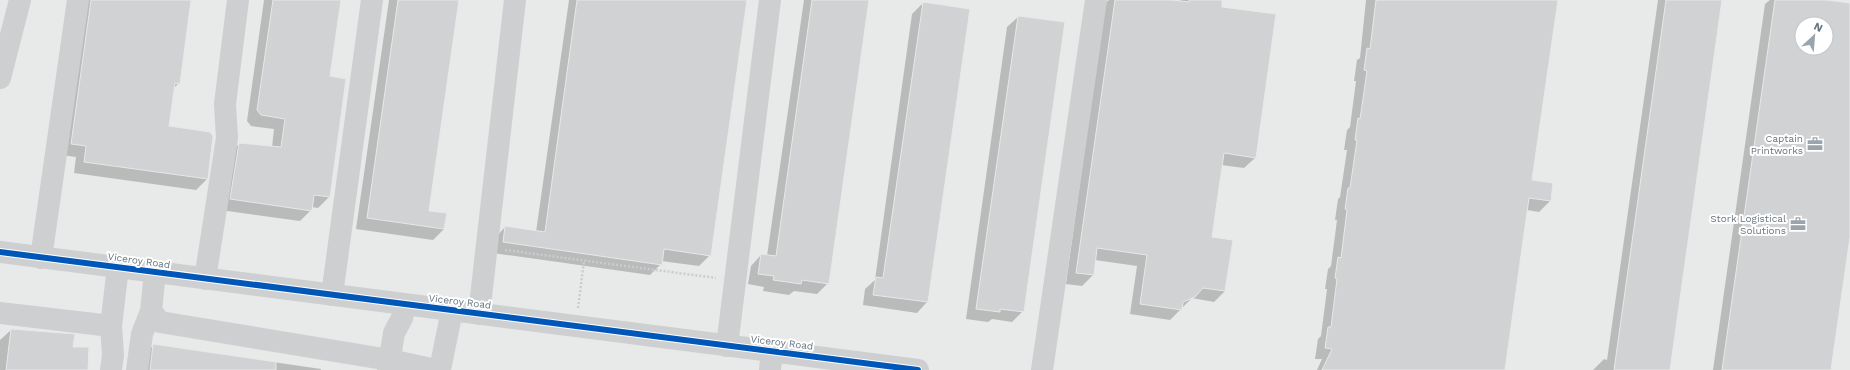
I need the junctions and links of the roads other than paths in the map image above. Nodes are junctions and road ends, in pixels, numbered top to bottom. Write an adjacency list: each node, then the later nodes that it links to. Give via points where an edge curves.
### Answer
1 (20, 0): 8 (street)
2 (78, 0): 10 (street)
3 (238, 0): 13 (street, via 225,104 227,138)
4 (372, 0): 14 (street)
5 (515, 0): 19 (street)
6 (770, 0): 21 (street)
7 (1096, 0): 29 (street)
8 (0, 78)
9 (0, 252): 10 (street, Viceroy Road)
10 (41, 258): 11 (street, Viceroy Road)
11 (118, 267): 12 (street, Viceroy Road); 20 (street)
12 (155, 272): 13 (street, Viceroy Road); 17 (street)
13 (205, 279): 14 (street, Viceroy Road)
14 (332, 295): 15 (street, Viceroy Road)
15 (405, 304): 16 (street, Viceroy Road); 23 (street, via 402,318 394,333)
16 (452, 310): 19 (street, Viceroy Road); 27 (street)
17 (151, 311): 23 (street, via 160,322); 25 (street, via 142,334)
18 (0, 313): 20 (street)
19 (479, 314): 21 (street, Viceroy Road)
20 (111, 326): 24 (street)
21 (727, 346): 22 (street, Viceroy Road)
22 (771, 361): 28 (street, Viceroy Road)
23 (389, 365): 26 (street)
24 (111, 370)
25 (137, 370)
26 (436, 370)
27 (440, 370)
28 (918, 370)
29 (1042, 370)

